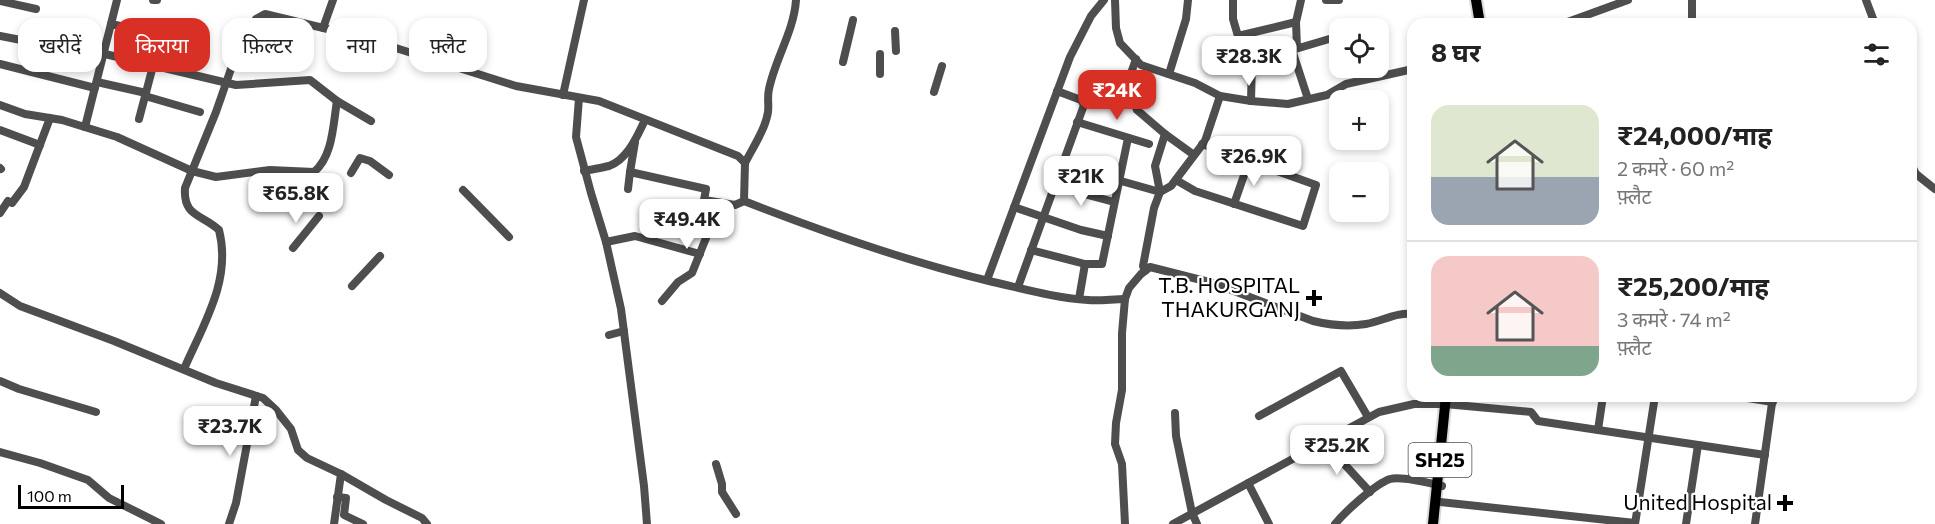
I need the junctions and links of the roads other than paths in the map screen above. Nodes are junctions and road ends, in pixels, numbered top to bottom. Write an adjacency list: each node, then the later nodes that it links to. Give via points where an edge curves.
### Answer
1 (117, 0): 24 (street)
2 (584, 0): 50 (street)
3 (796, 0): 72 (street, via 769,90 762,131 750,154)
4 (1104, 0): 47 (street, via 1091,16)
5 (1115, 0): 36 (street, via 1120,43)
6 (1188, 0): 44 (street)
7 (1233, 0): 28 (street, via 1238,36)
8 (1301, 0): 23 (street)
9 (1326, 0): 10 (street)
10 (1339, 0)
11 (1474, 0): 18 (main road)
12 (1628, 0): 19 (street)
13 (1692, 0): 20 (street)
14 (1866, 0): 21 (street)
15 (0, 1): 17 (street)
16 (331, 1): 26 (street)
17 (36, 9)
18 (1477, 18)
19 (1578, 18)
20 (1692, 18)
21 (1873, 18)
22 (854, 20): 37 (street)
23 (1296, 22): 28 (street); 31 (street)
24 (111, 24): 25 (street); 33 (street)
25 (114, 25)
26 (323, 28): 45 (street, via 265,14 256,19); 50 (street, via 516,86)
27 (895, 31): 32 (street)
28 (1248, 34): 55 (street)
29 (0, 36): 33 (street, via 26,41 33,37)
30 (1329, 39): 31 (street)
31 (1297, 48): 53 (street, via 1292,50)
32 (896, 51)
33 (104, 54): 35 (street); 46 (street)
34 (880, 54): 43 (street)
35 (114, 56)
36 (1136, 59): 44 (street); 65 (street, via 1130,76 1137,110)
37 (843, 62)
38 (942, 66): 48 (street)
39 (1, 67): 46 (street)
40 (1407, 70): 53 (street, via 1346,84 1327,95)
41 (151, 72): 49 (street)
42 (180, 72): 45 (street)
43 (880, 74)
44 (1169, 74): 51 (street)
45 (226, 82): 54 (street, via 236,86 310,80); 74 (street)
46 (96, 85): 49 (street); 63 (street)
47 (1057, 91): 62 (street, via 1083,102); 92 (street)
48 (934, 92)
49 (145, 95): 57 (street); 59 (street)
50 (563, 95): 52 (street)
51 (1220, 96): 55 (street); 69 (street)
52 (579, 98): 60 (street, via 598,101); 75 (street, via 576,137)
53 (1308, 99): 55 (street, via 1288,104)
54 (337, 101): 61 (street); 74 (street, via 330,142 322,165 314,172 270,170 216,177)
55 (1251, 101)
56 (0, 105): 58 (street)
57 (200, 112)
58 (50, 118): 63 (street); 70 (street)
59 (139, 119)
60 (645, 120): 67 (street); 72 (street)
61 (371, 121)
62 (1077, 122): 66 (street); 83 (street)
63 (85, 127): 74 (street)
64 (0, 130): 70 (street)
65 (1165, 134): 71 (street); 87 (street, via 1155,166)
66 (1128, 138): 68 (street); 81 (street)
67 (635, 141): 75 (street, via 612,165); 76 (street)
68 (1149, 144)
69 (1202, 144): 71 (street); 73 (street)
70 (40, 145): 93 (street, via 24,187)
71 (1194, 155): 82 (street)
72 (742, 160): 88 (street)
73 (1249, 161): 91 (street); 91 (street, via 1316,184 1303,226)
74 (192, 171): 115 (street, via 184,200 188,210 219,230 223,269 217,294)
75 (585, 171): 98 (street)
76 (630, 172): 84 (street); 90 (street, via 706,189 704,200)
77 (1089, 172): 81 (street)
78 (351, 173): 80 (street, via 360,158)
79 (1917, 175): 85 (street)
80 (389, 176)
81 (1119, 180): 87 (street); 89 (street)
82 (1176, 180): 87 (street); 91 (street)
83 (1054, 186): 89 (street); 95 (street)
84 (628, 189)
85 (1935, 189)
86 (463, 190): 97 (street)
87 (1160, 192): 104 (street, via 1144,259)
88 (744, 201): 90 (street, via 735,205); 105 (street, via 821,232)
89 (1114, 202): 96 (street)
90 (720, 203): 101 (street)
91 (1234, 204)
92 (1014, 207): 95 (street); 105 (street)
93 (0, 213)
94 (319, 216): 99 (street)
95 (1043, 218): 96 (street); 100 (street)
96 (1108, 236): 103 (street, via 1102,264)
97 (509, 237)
98 (606, 242): 101 (street, via 635,236); 113 (street)
99 (293, 248)
100 (1031, 249): 103 (street); 107 (street)
101 (699, 254): 111 (street, via 692,273)
102 (380, 256): 106 (street)
103 (1085, 264): 110 (street)
104 (1145, 271): 109 (street); 112 (street, via 1150,267 1213,283 1330,325 1366,324)
105 (987, 280): 107 (street)
106 (352, 286)
107 (1018, 287): 110 (street)
108 (0, 293): 115 (street, via 20,306)
109 (1125, 298): 110 (street); 149 (street, via 1122,390 1115,444 1122,464)
110 (1079, 299)
111 (662, 301)
112 (1407, 314)
113 (624, 331): 114 (street); 148 (street)
114 (609, 335)
115 (184, 369): 117 (street)
116 (0, 381): 124 (street)
117 (256, 396): 135 (street, via 276,410 291,429 298,450); 144 (street)
118 (1431, 402): 127 (street)
119 (1448, 402): 137 (main road, SH25)
120 (1462, 402): 128 (street, via 1531,412 1538,421)
121 (1602, 402): 128 (street)
122 (1653, 402): 129 (street)
123 (1773, 402): 133 (street)
124 (96, 412)
125 (1175, 413): 141 (street)
126 (1259, 416): 127 (street, via 1341,371)
127 (1368, 417): 130 (street)
128 (1598, 430): 129 (street)
129 (1648, 437): 131 (street); 155 (street)
130 (1323, 441): 136 (street); 138 (street)
131 (1698, 445): 133 (street); 156 (street)
132 (0, 452): 143 (street, via 88,480 109,498)
133 (1765, 454): 157 (street)
134 (716, 464): 142 (street, via 722,492)
135 (341, 474): 139 (street); 147 (street)
136 (1248, 483): 141 (street); 152 (street)
137 (1439, 485): 138 (street, via 1388,479); 140 (main road, SH25); 154 (main road, SH25)
138 (1370, 492): 153 (street)
139 (337, 497): 145 (street); 146 (street, via 346,498 344,515)
140 (1440, 502): 154 (main road, SH25); 155 (street)
141 (1192, 513): 150 (street); 151 (street)
142 (736, 514)
143 (161, 524)
144 (230, 524)
145 (334, 524)
146 (363, 524)
147 (427, 524)
148 (647, 524)
149 (1125, 524)
150 (1173, 524)
151 (1197, 524)
152 (1269, 524)
153 (1335, 524)
154 (1436, 524)
155 (1635, 524)
156 (1686, 524)
157 (1755, 524)

